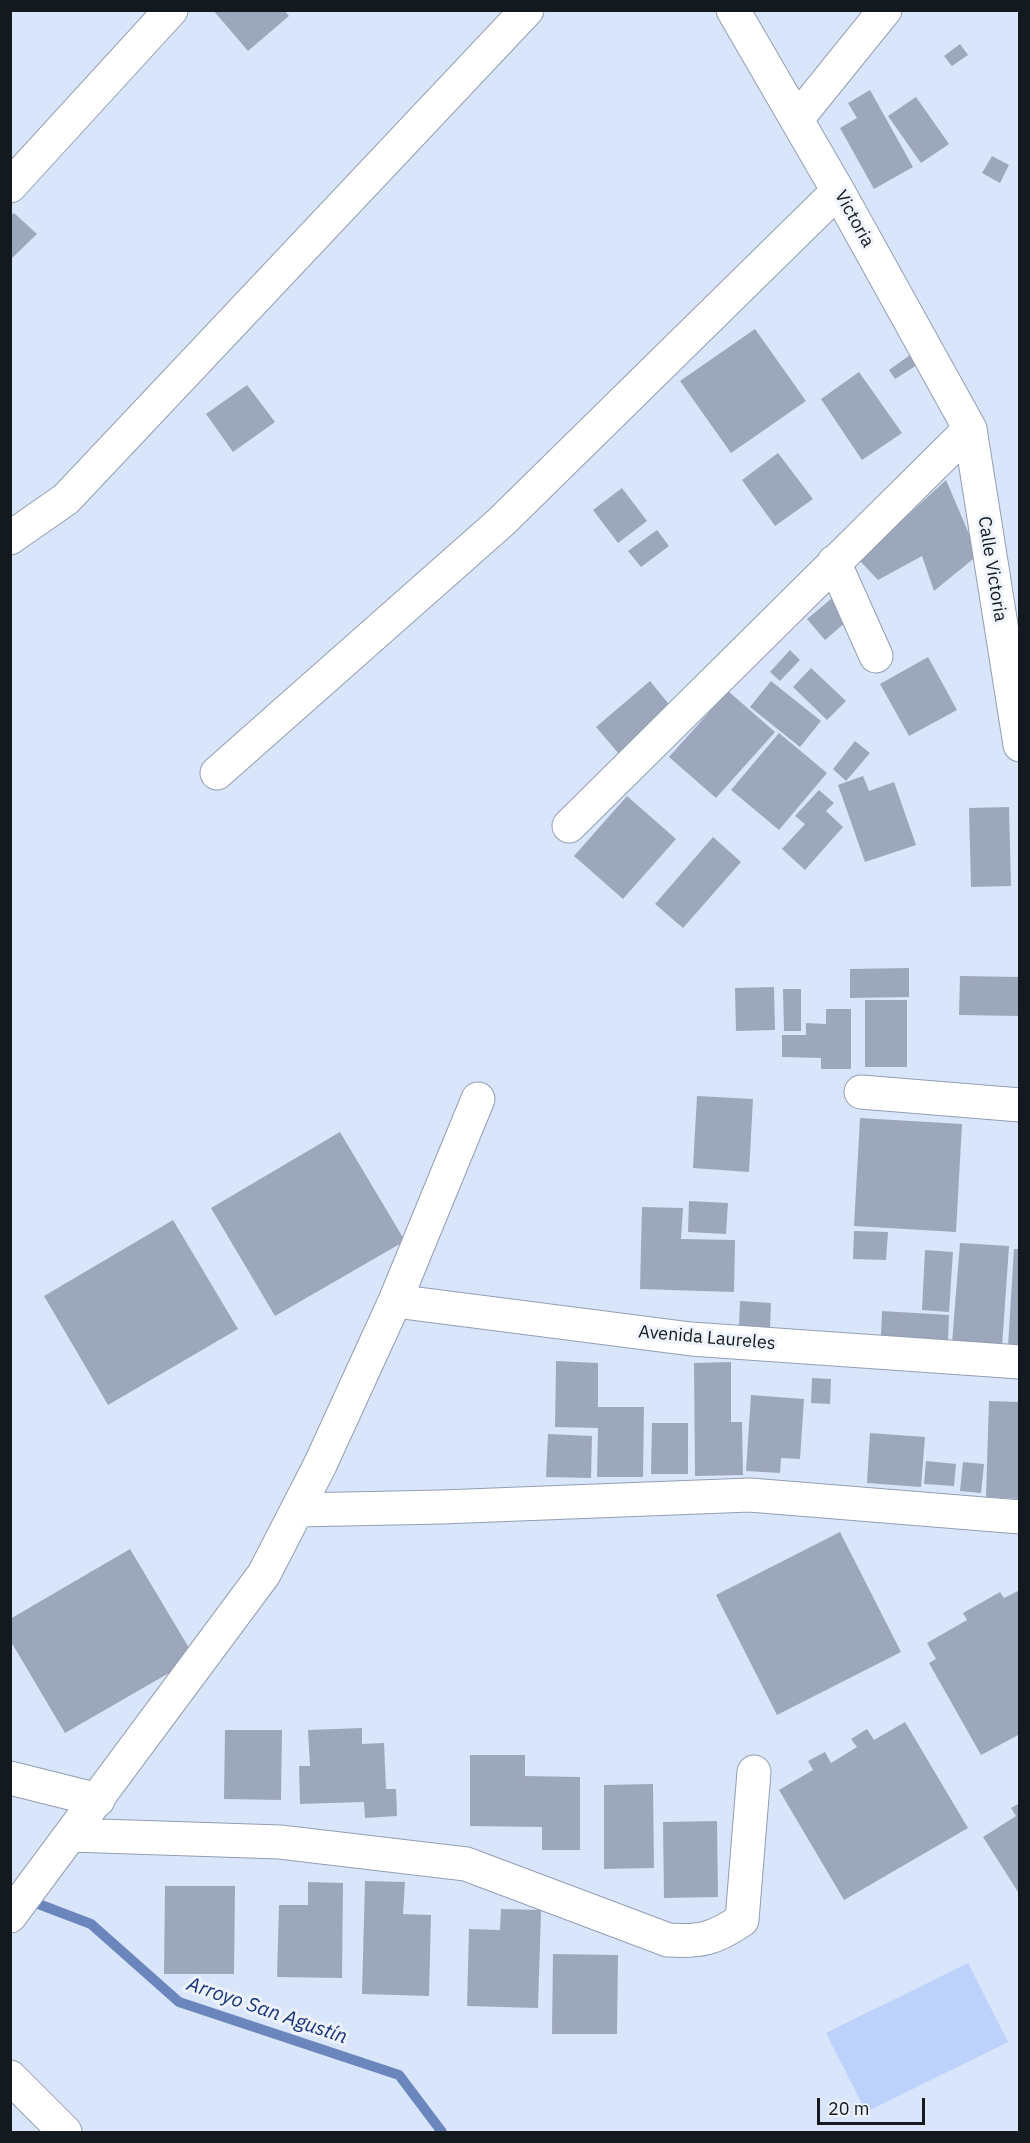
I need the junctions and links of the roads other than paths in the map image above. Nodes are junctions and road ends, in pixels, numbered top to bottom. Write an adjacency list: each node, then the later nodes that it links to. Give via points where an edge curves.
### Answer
1 (171, 10): 6 (street)
2 (527, 10): 9 (street, via 66,500)
3 (733, 10): 5 (street, Victoria)
4 (885, 10): 5 (street)
5 (797, 119): 7 (street, Victoria)
6 (10, 186)
7 (838, 190): 8 (street, Victoria); 13 (street, via 501,522)
8 (970, 429): 10 (street); 12 (street, Calle Victoria)
9 (10, 538)
10 (834, 562): 11 (street); 14 (street)
11 (876, 656)
12 (1020, 745)
13 (217, 773)
14 (569, 826)
15 (861, 1092): 17 (street)
16 (478, 1099): 18 (street)
17 (1020, 1105)
18 (395, 1301): 19 (street, Avenida Laureles, via 691,1339); 20 (street)
19 (1020, 1362)
20 (297, 1510): 21 (street, via 750,1495); 24 (street, via 264,1574)
21 (1020, 1517)
22 (754, 1772): 25 (street, via 742,1920 726,1932 700,1942 668,1940 466,1864 280,1842)
23 (10, 1778): 24 (street)
24 (98, 1800): 25 (street)
25 (71, 1835): 26 (street)
26 (10, 1916)
27 (10, 2077): 28 (street)
28 (65, 2133)

